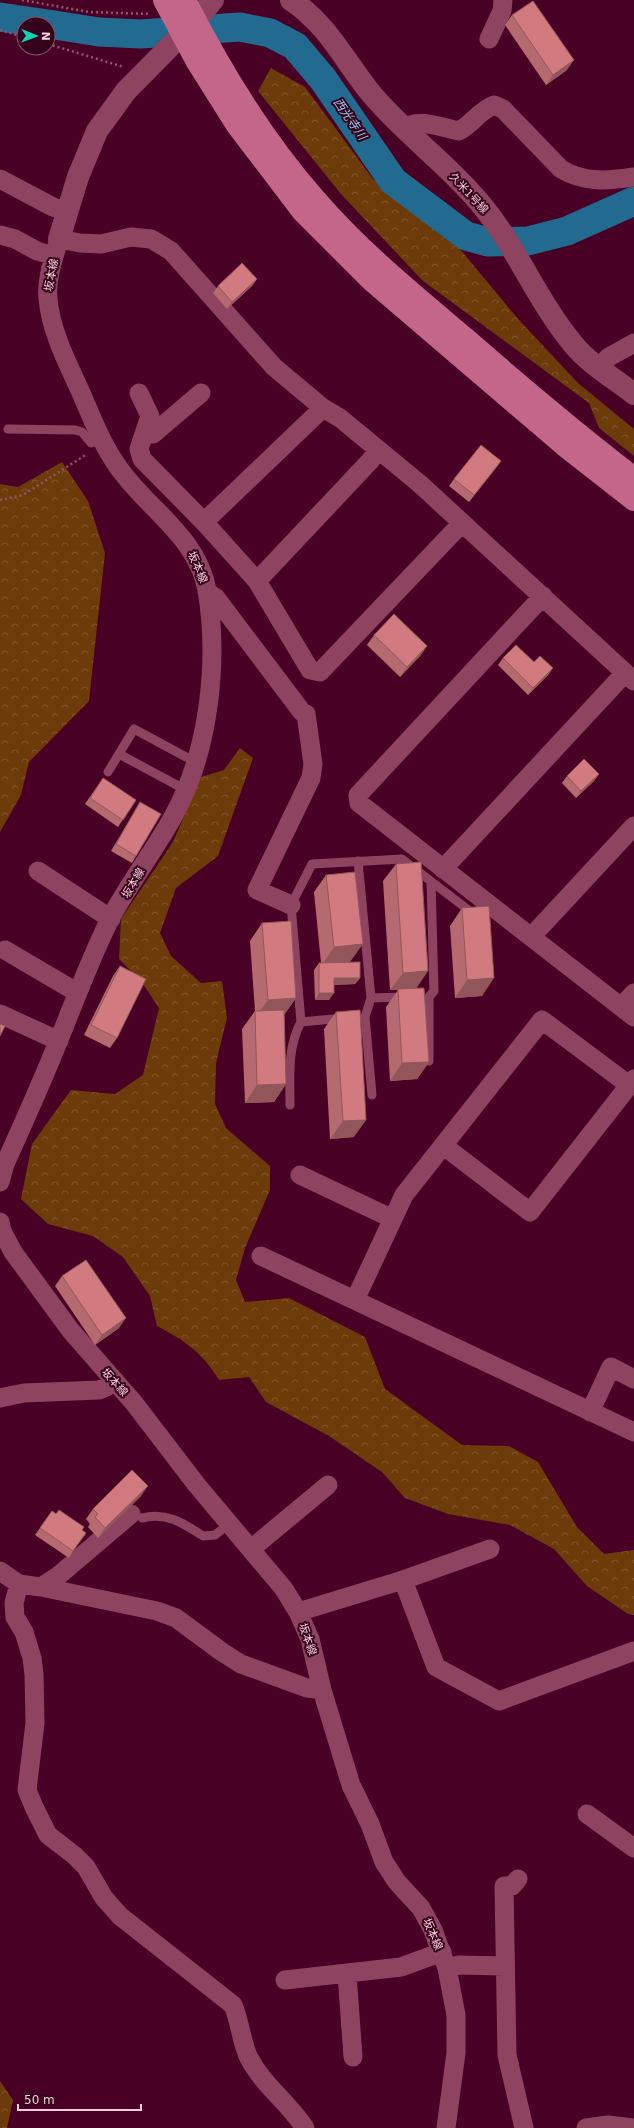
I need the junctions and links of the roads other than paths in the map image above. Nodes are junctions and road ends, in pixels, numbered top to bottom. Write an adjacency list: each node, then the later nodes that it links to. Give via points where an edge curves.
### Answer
1 (213, 0): 10 (street, 坂本線, via 126,91 97,131 78,177)
2 (291, 0): 7 (street, 久米1号線, via 328,32 370,91)
3 (502, 0): 5 (street, via 502,11)
4 (168, 4): 6 (highway)
5 (489, 39)
6 (204, 57): 23 (highway, via 316,200 384,270 580,436); 24 (highway, via 236,124 308,217 372,281 565,446)
7 (403, 128): 8 (street, via 413,122 459,131 467,127 485,108 494,105 503,109 561,169 570,174 604,182); 14 (street, 久米1号線, via 472,193 498,226 552,318 574,346)
8 (634, 178)
9 (0, 179): 10 (street, via 53,207)
10 (68, 212): 12 (street, 坂本線)
11 (0, 235): 12 (street, via 37,251)
12 (57, 248): 18 (street, via 80,243 101,244 131,236 151,239 171,251 274,367); 21 (street, 坂本線, via 49,275 47,296 51,319 65,358)
13 (634, 343): 14 (street, via 609,357)
14 (598, 367): 17 (street, 久米1号線)
15 (138, 393): 20 (street, via 150,416)
16 (201, 393): 20 (street, via 153,434)
17 (634, 394)
18 (323, 408): 22 (street, via 340,418); 25 (street)
19 (8, 429): 21 (lane, via 75,430 82,432 91,443)
20 (144, 433): 25 (street, via 140,449 142,459)
21 (104, 444): 28 (street, 坂本線, via 125,476 170,522 190,548 204,575)
22 (378, 450): 26 (street); 27 (street)
23 (634, 478)
24 (634, 500)
25 (204, 522): 27 (street)
26 (462, 523): 27 (street, via 320,672 310,670); 29 (street)
27 (257, 581)
28 (207, 592): 32 (street, 坂本線, via 212,654 210,688); 39 (street, via 216,598 306,714 313,764 311,778 257,890)
29 (543, 596): 30 (street); 38 (street, via 358,795 359,802)
30 (629, 677): 38 (street)
31 (119, 754): 32 (lane, via 134,729); 33 (lane); 34 (lane)
32 (196, 760): 34 (street, 坂本線)
33 (108, 772)
34 (186, 790): 40 (street, 坂本線, via 174,815)
35 (634, 826): 42 (street)
36 (358, 861): 38 (lane, via 402,859); 39 (lane, via 312,864); 47 (lane)
37 (38, 871): 40 (street)
38 (437, 875): 41 (lane); 42 (street); 46 (lane, via 434,991)
39 (291, 905): 51 (lane)
40 (110, 919): 44 (street, 坂本線)
41 (483, 922)
42 (531, 937): 48 (street)
43 (5, 950): 44 (street)
44 (78, 993): 52 (street, 坂本線)
45 (634, 993): 48 (street)
46 (422, 997): 47 (lane); 53 (lane)
47 (371, 998): 50 (lane)
48 (628, 1012)
49 (0, 1014): 52 (street)
50 (358, 1017): 51 (lane); 55 (lane)
51 (301, 1022): 56 (lane, via 294,1034 290,1050)
52 (59, 1041): 59 (street, 坂本線, via 5,1164)
53 (429, 1061)
54 (631, 1082): 57 (street, via 542,1020); 57 (street, via 530,1212)
55 (372, 1094)
56 (290, 1105)
57 (444, 1146): 60 (street, via 404,1195)
58 (300, 1175): 60 (street)
59 (0, 1182)
60 (393, 1219): 63 (street)
61 (0, 1222): 65 (street, 坂本線, via 2,1231 17,1258 71,1331)
62 (261, 1256): 63 (street)
63 (356, 1300): 67 (street)
64 (634, 1379): 67 (street, via 611,1367)
65 (113, 1380): 66 (street, via 99,1390 24,1393); 71 (street, 坂本線)
66 (0, 1398)
67 (590, 1412): 68 (street)
68 (634, 1432)
69 (328, 1485): 72 (street)
70 (137, 1516): 71 (lane, via 178,1519 203,1536 215,1535); 77 (street)
71 (229, 1524): 72 (street, 坂本線)
72 (251, 1549): 78 (street, 坂本線, via 284,1589)
73 (490, 1549): 75 (street)
74 (0, 1571): 76 (street)
75 (403, 1580): 78 (street); 79 (street, via 436,1667 499,1701)
76 (18, 1584): 77 (street); 90 (street, via 14,1603 15,1617 24,1632 34,1674 35,1723 28,1790 48,1835 86,1867 104,1898 120,1916 233,2004 240,2021 248,2057)
77 (41, 1587): 80 (street, via 157,1611 176,1618 241,1664 307,1688)
78 (298, 1612): 80 (street, 坂本線, via 310,1639)
79 (634, 1652)
80 (322, 1690): 84 (street, 坂本線, via 351,1785 370,1824 384,1862 397,1882 421,1908 433,1930)
81 (587, 1814): 82 (street)
82 (634, 1848)
83 (518, 1879): 85 (street, via 512,1886 504,1886)
84 (444, 1960): 85 (street, via 459,1965); 86 (street); 89 (street, 坂本線, via 456,2014 456,2053)
85 (505, 1966): 91 (street, via 507,2055)
86 (347, 1974): 87 (street); 88 (street)
87 (285, 1980)
88 (353, 2057)
89 (443, 2127)
90 (305, 2128)
91 (524, 2128)
92 (586, 2128): 93 (street, via 608,2125)
93 (634, 2128)

